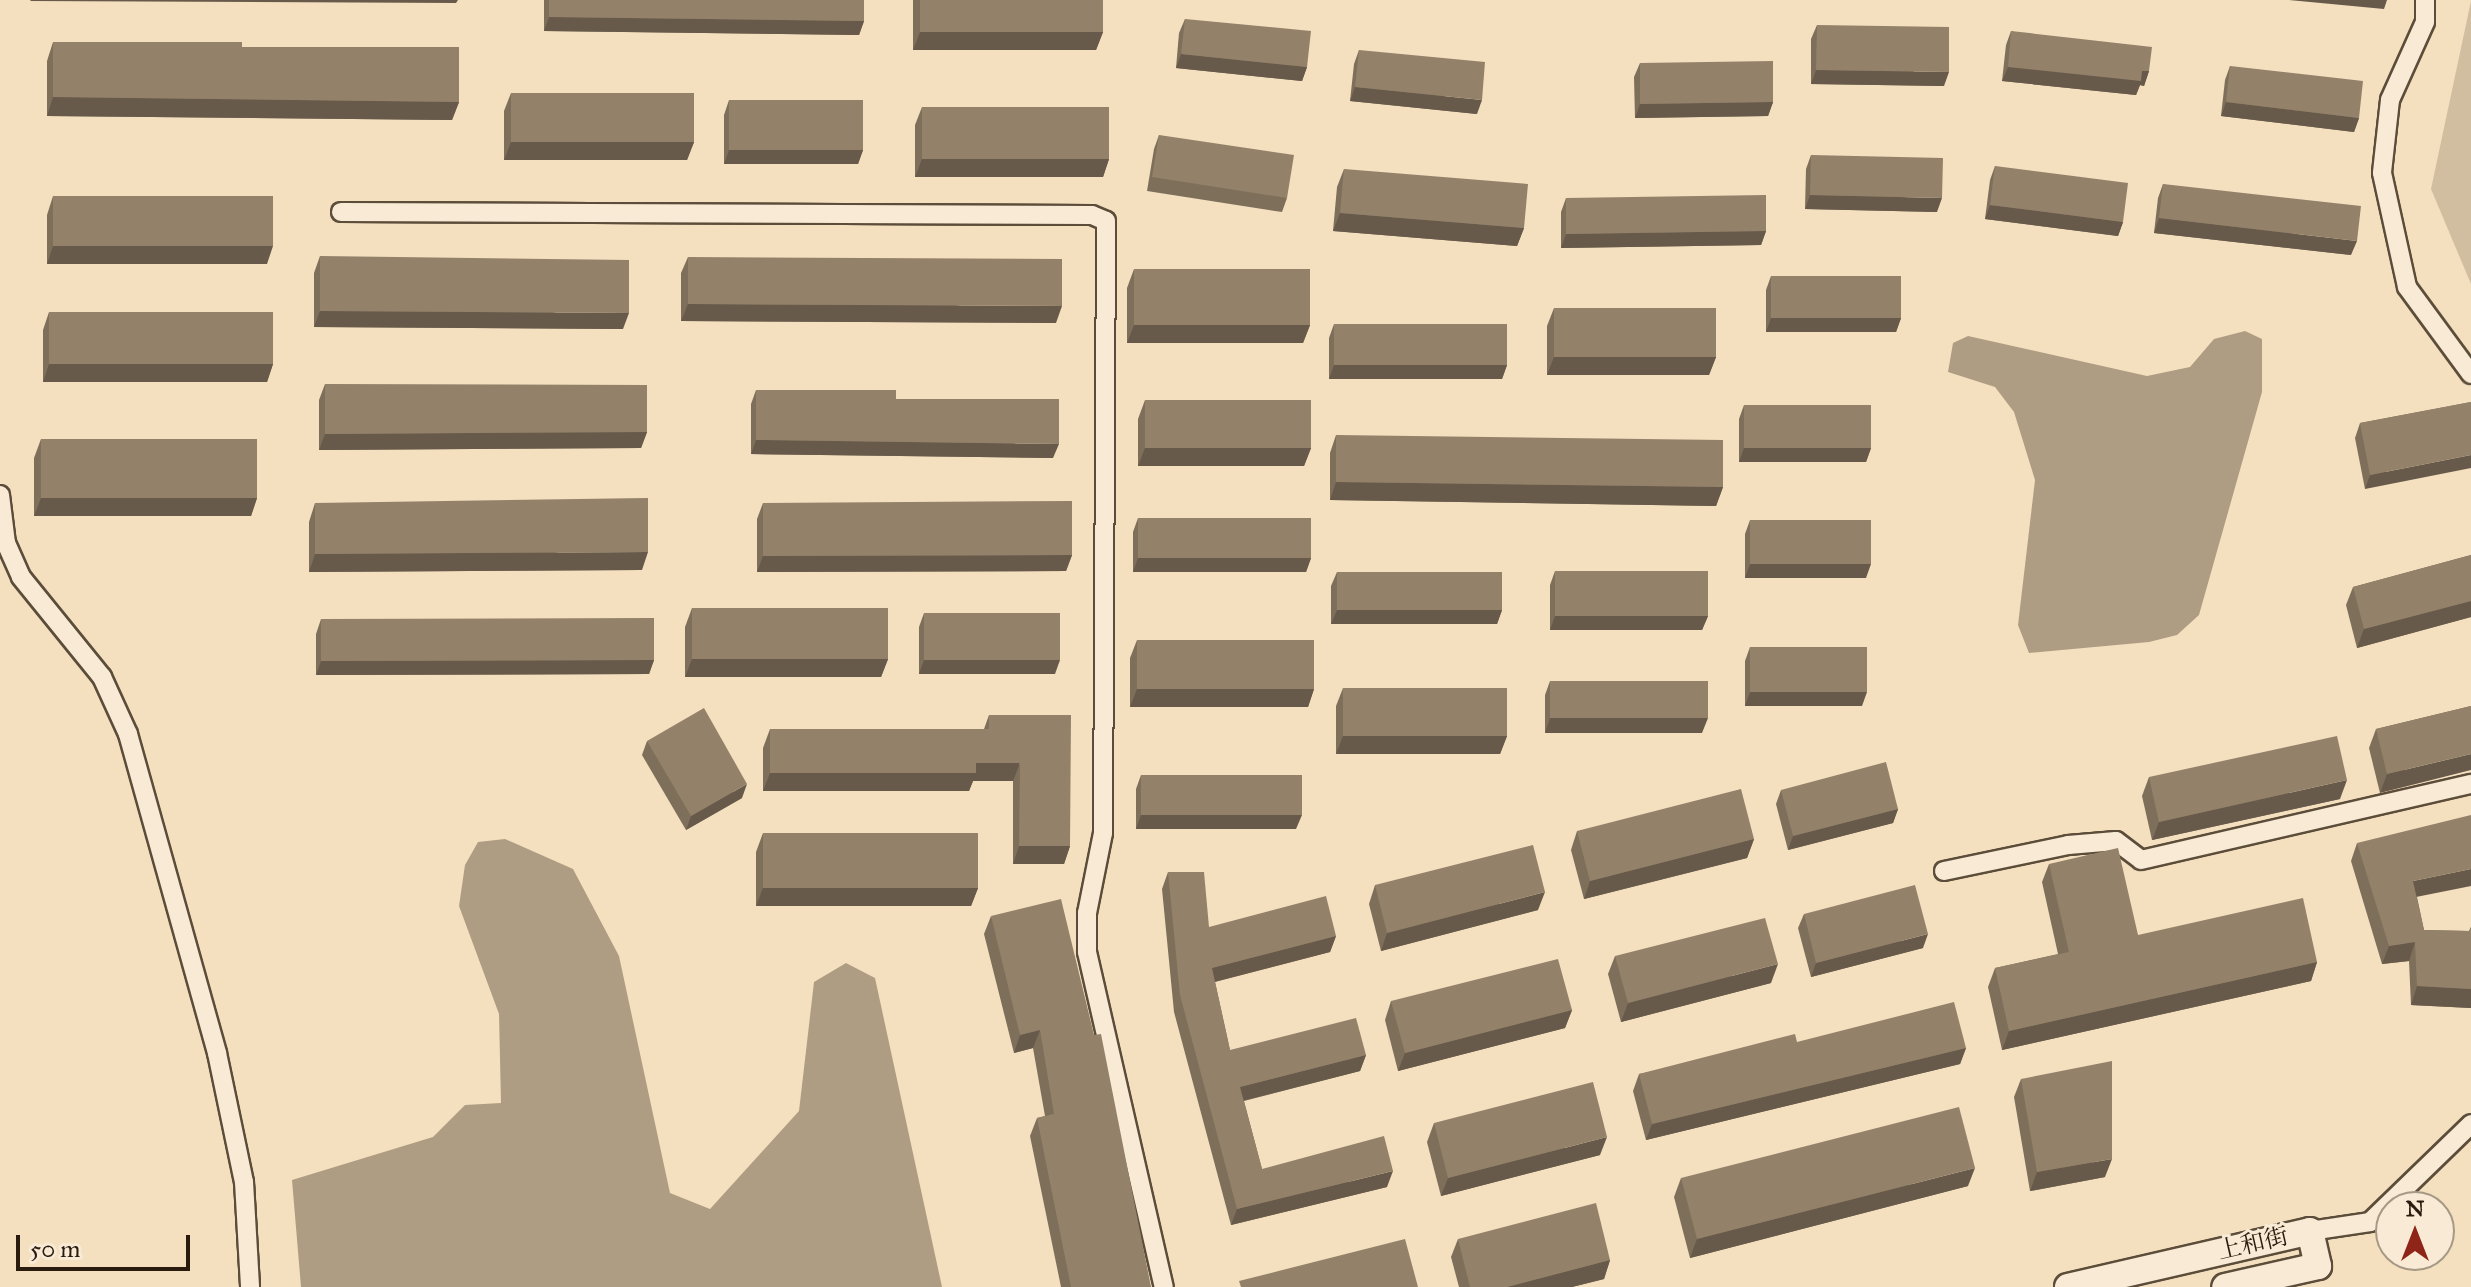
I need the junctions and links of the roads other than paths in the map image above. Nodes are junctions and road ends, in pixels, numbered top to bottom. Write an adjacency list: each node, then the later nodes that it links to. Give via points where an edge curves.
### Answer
1 (2425, 0): 3 (street, via 2425,22 2390,100 2382,173 2407,287)
2 (341, 212): 10 (street, via 1092,215 1106,221 1103,833 1087,913 1087,952)
3 (2471, 374)
4 (0, 495): 9 (street, via 6,543 21,577 102,677 128,734 217,1053 244,1182)
5 (2471, 784): 6 (street, via 2141,860 2116,841 2068,845)
6 (1944, 871)
7 (2471, 1124): 8 (street, via 2370,1222)
8 (2310, 1231): 11 (street, 上和街); 12 (street, 上和街, via 2318,1266)
9 (250, 1287)
10 (1164, 1287)
11 (2068, 1287)
12 (2225, 1287)

